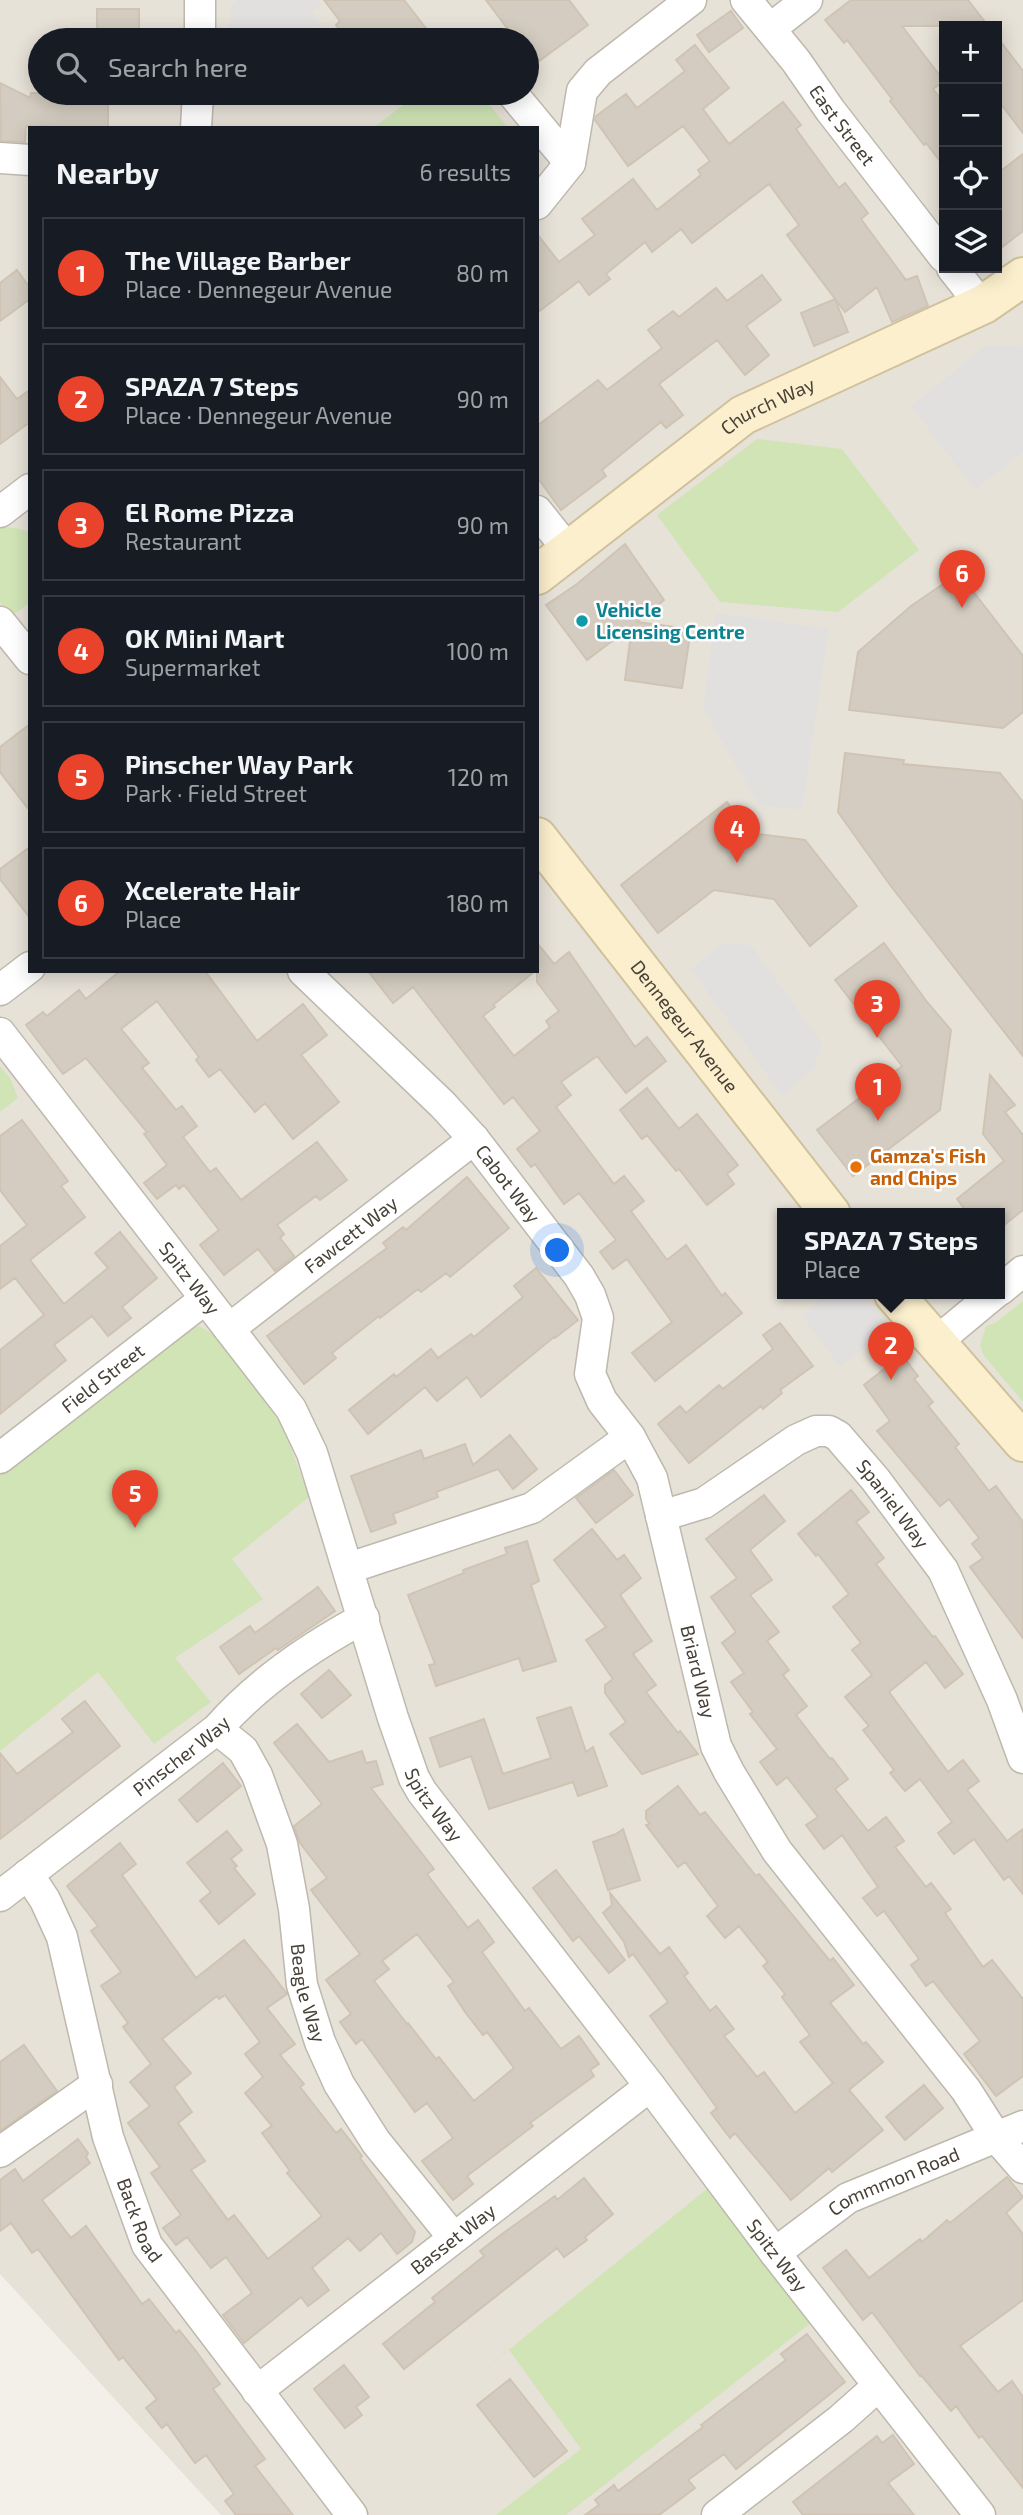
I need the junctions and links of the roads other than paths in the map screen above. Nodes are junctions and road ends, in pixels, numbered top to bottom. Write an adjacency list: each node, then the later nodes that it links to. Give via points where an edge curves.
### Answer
1 (200, 0): 5 (street)
2 (691, 0): 14 (street, via 598,72 582,91)
3 (746, 0): 6 (street, East Street)
4 (807, 0): 6 (street)
5 (200, 28)
6 (770, 29): 16 (street, East Street)
7 (197, 105): 9 (street)
8 (522, 105): 11 (street)
9 (196, 126)
10 (539, 126): 14 (street)
11 (539, 126)
12 (0, 158): 13 (street)
13 (28, 160)
14 (569, 163): 15 (street)
15 (539, 201)
16 (939, 250)
17 (956, 273): 19 (street)
18 (1023, 278): 19 (street, Church Way)
19 (981, 305): 23 (street, Church Way, via 743,415)
20 (28, 491): 21 (street)
21 (0, 512)
22 (539, 514): 23 (street)
23 (568, 551): 24 (street, Church Way)
24 (539, 573)
25 (0, 622): 26 (street)
26 (28, 657)
27 (539, 840): 33 (street, Dennegeur Avenue)
28 (28, 969): 30 (street)
29 (305, 973): 32 (street, Cabot Way)
30 (0, 990)
31 (0, 1033): 36 (street, Spitz Way)
32 (474, 1139): 39 (street, Fawcett Way); 41 (street, Cabot Way, via 590,1295 598,1318 590,1374 608,1413)
33 (826, 1208)
34 (1023, 1271): 35 (street)
35 (1005, 1285)
36 (205, 1299): 39 (street, Spitz Way); 43 (street, Field Street)
37 (898, 1299): 40 (street)
38 (988, 1299): 40 (street)
39 (229, 1329): 45 (street, Spitz Way, via 292,1409 312,1453)
40 (935, 1343): 42 (street)
41 (630, 1437): 44 (street, Briard Way, via 652,1478); 45 (street, via 532,1508)
42 (1023, 1442)
43 (0, 1458)
44 (661, 1516): 48 (street, Spaniel Way, via 704,1503 796,1440 816,1431 838,1436 943,1570); 53 (street, Briard Way, via 716,1746 729,1772 777,1851 966,2090)
45 (349, 1568): 46 (street, Spitz Way)
46 (364, 1618): 47 (street, Pinscher Way, via 284,1668); 52 (street, Spitz Way, via 393,1718 422,1792)
47 (217, 1728): 49 (street, Pinscher Way); 56 (street, Beagle Way, via 243,1750 282,1844 302,1985 339,2084 376,2142)
48 (1023, 1758)
49 (28, 1874): 50 (street, Pinscher Way); 51 (street, Back Road, via 62,1937)
50 (0, 1896)
51 (97, 2084): 54 (street); 59 (street, Back Road, via 107,2137 147,2245)
52 (649, 2086): 56 (street, Basset Way); 57 (street, Spitz Way)
53 (1010, 2131): 55 (street, Briard Way); 57 (street, Commmon Road, via 848,2198)
54 (0, 2152)
55 (1023, 2168)
56 (453, 2237): 59 (street, Basset Way)
57 (775, 2253): 58 (street, Spitz Way)
58 (878, 2386): 61 (street); 62 (street, Spitz Way)
59 (257, 2391): 60 (street, Back Road)
60 (352, 2515)
61 (717, 2515)
62 (980, 2515)

